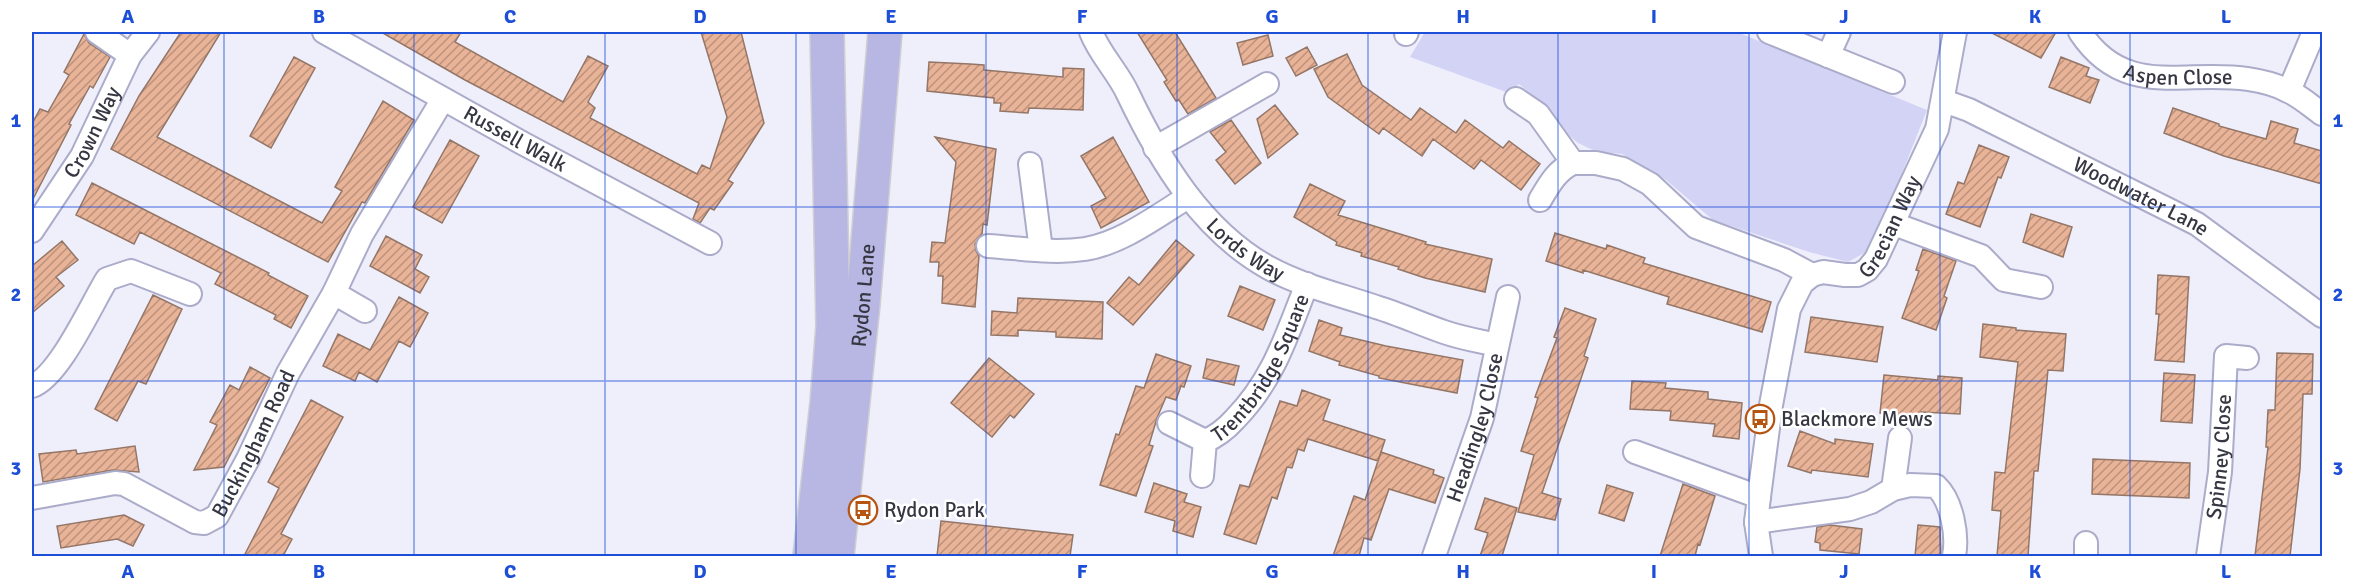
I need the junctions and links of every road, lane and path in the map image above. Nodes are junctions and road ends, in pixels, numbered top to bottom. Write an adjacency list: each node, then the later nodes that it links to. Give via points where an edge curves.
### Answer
1 (97, 32): 13 (street)
2 (148, 32): 13 (street, Crown Way)
3 (324, 32): 19 (street, Russell Walk)
4 (812, 32): 15 (street)
5 (827, 32): 15 (main road, Rydon Lane)
6 (885, 32): 54 (main road, Rydon Lane)
7 (1091, 32): 23 (street, Lords Way)
8 (1769, 32): 14 (street)
9 (1839, 32): 14 (street)
10 (1955, 32): 21 (street, Grecian Way)
11 (2080, 32): 18 (street, Aspen Close, via 2103,57 2137,75 2174,79 2232,77)
12 (2314, 32): 18 (street)
13 (130, 55): 29 (street, Crown Way, via 82,156)
14 (1828, 56): 16 (street)
15 (826, 73): 53 (main road, Rydon Lane, via 833,326)
16 (1893, 82)
17 (1267, 84): 23 (street)
18 (2289, 91): 22 (street, Aspen Close)
19 (443, 99): 30 (street, Russell Walk); 36 (street, Buckingham Road, via 362,234)
20 (1516, 99): 24 (street, via 1538,114)
21 (1944, 101): 28 (street, Grecian Way, via 1937,129); 40 (street, Woodwater Lane, via 2198,224)
22 (2322, 114)
23 (1155, 148): 26 (street, Lords Way)
24 (1573, 163): 27 (street, via 1554,177); 33 (street, via 1623,169 1650,184 1696,227)
25 (1030, 164): 32 (street)
26 (1188, 197): 32 (street, via 1101,245 1064,252); 34 (street, Lords Way, via 1251,256)
27 (1540, 200)
28 (1894, 224): 33 (street, Grecian Way, via 1867,270 1845,275); 35 (street, via 1981,256 2004,280)
29 (32, 231)
30 (710, 243)
31 (988, 246): 32 (street)
32 (1041, 250)
33 (1812, 274): 50 (street, via 1802,283 1789,309)
34 (1306, 284): 41 (street, Lords Way, via 1446,333); 46 (street, Trentbridge Square, via 1263,388 1224,431)
35 (2041, 288)
36 (334, 293): 39 (street); 51 (street, Buckingham Road, via 212,521 195,522 124,484)
37 (190, 294): 43 (street, via 131,271 107,279 63,356 46,379)
38 (1508, 297): 41 (street, Headingley Close)
39 (365, 312)
40 (2322, 316)
41 (1497, 345): 55 (street, Headingley Close, via 1482,418)
42 (2228, 354): 58 (street, Spinney Close, via 2220,472)
43 (32, 387)
44 (1169, 423): 46 (street, Trentbridge Square)
45 (1900, 438): 49 (street)
46 (1205, 441): 48 (street, Trentbridge Square)
47 (1635, 452): 50 (street)
48 (1202, 476)
49 (1893, 489): 52 (street, via 1850,509); 57 (street, via 1936,486 1944,494 1956,545)
50 (1759, 497): 52 (street)
51 (32, 498)
52 (1756, 522): 56 (street)
53 (810, 556)
54 (837, 556)
55 (1434, 556)
56 (1761, 556)
57 (1954, 556)
58 (2208, 556)

